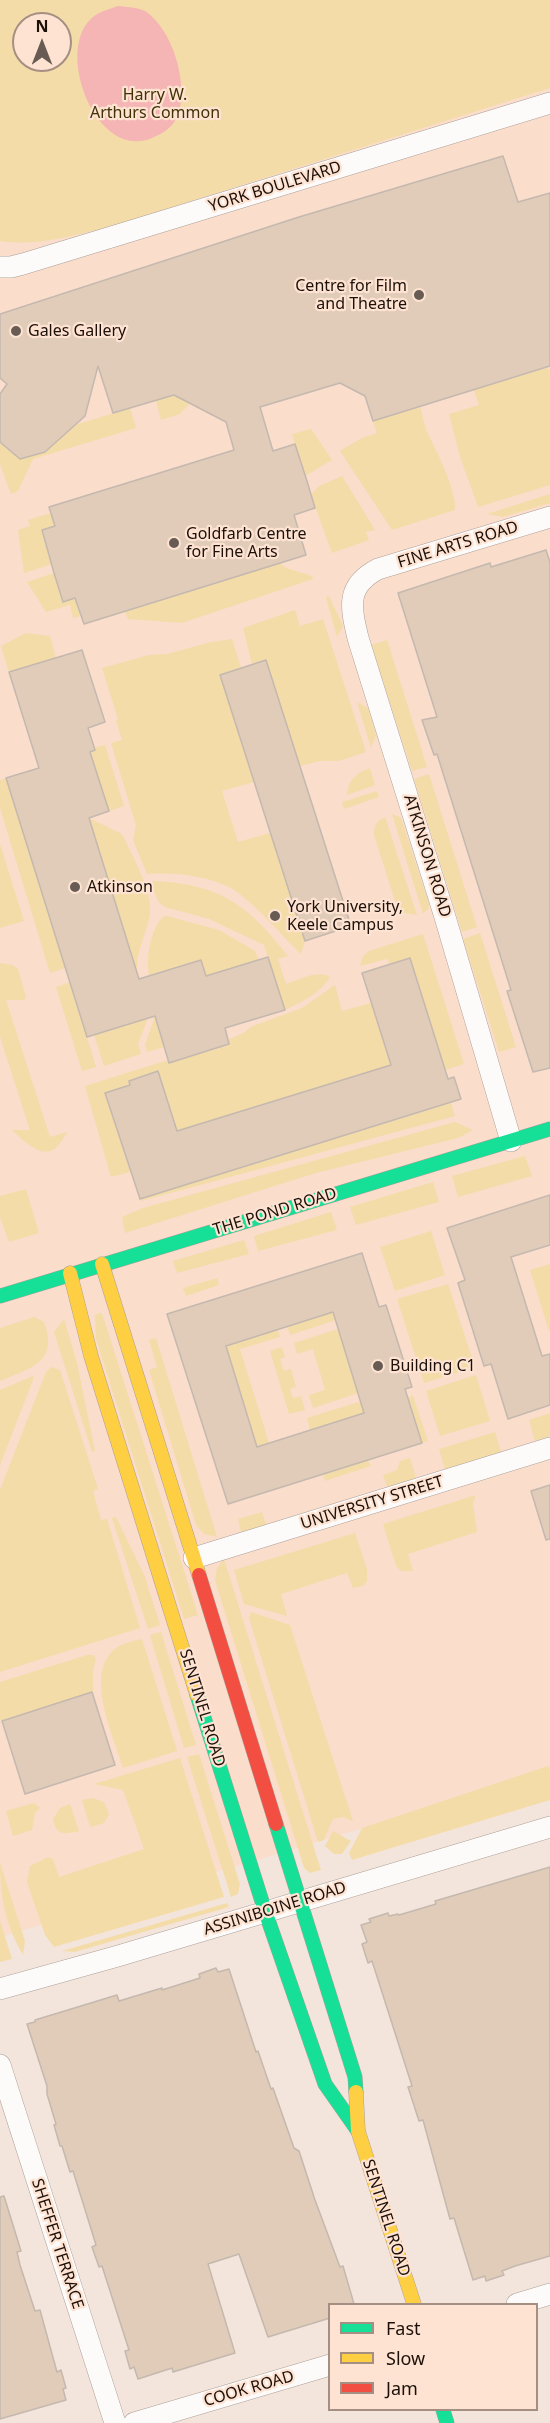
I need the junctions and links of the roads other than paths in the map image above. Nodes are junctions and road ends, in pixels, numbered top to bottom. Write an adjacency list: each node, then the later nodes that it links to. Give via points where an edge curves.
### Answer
1 (550, 103): 2 (street, YORK BOULEVARD, via 23,264)
2 (0, 267)
3 (550, 517): 4 (street, FINE ARTS ROAD)
4 (366, 575): 6 (street, ATKINSON ROAD, via 355,592 353,620)
5 (550, 1129): 6 (street, THE POND ROAD)
6 (511, 1141): 7 (street, THE POND ROAD)
7 (102, 1264): 8 (street, THE POND ROAD); 11 (street, SENTINEL ROAD)
8 (70, 1274): 9 (street, THE POND ROAD); 14 (street, SENTINEL ROAD, via 91,1356)
9 (0, 1296)
10 (550, 1448): 11 (street, UNIVERSITY STREET)
11 (194, 1558): 13 (street, SENTINEL ROAD)
12 (550, 1827): 13 (street, ASSINIBOINE ROAD)
13 (299, 1900): 14 (street, ASSINIBOINE ROAD); 17 (street, SENTINEL ROAD, via 355,2077)
14 (265, 1911): 15 (street, ASSINIBOINE ROAD); 17 (street, SENTINEL ROAD, via 325,2084)
15 (0, 1989)
16 (0, 2065): 22 (street, SHEFFER TERRACE)
17 (358, 2131): 19 (street, SENTINEL ROAD)
18 (550, 2294): 20 (street)
19 (414, 2303)
20 (520, 2303)
21 (328, 2366): 23 (street, COOK ROAD)
22 (115, 2423)
23 (134, 2423)

